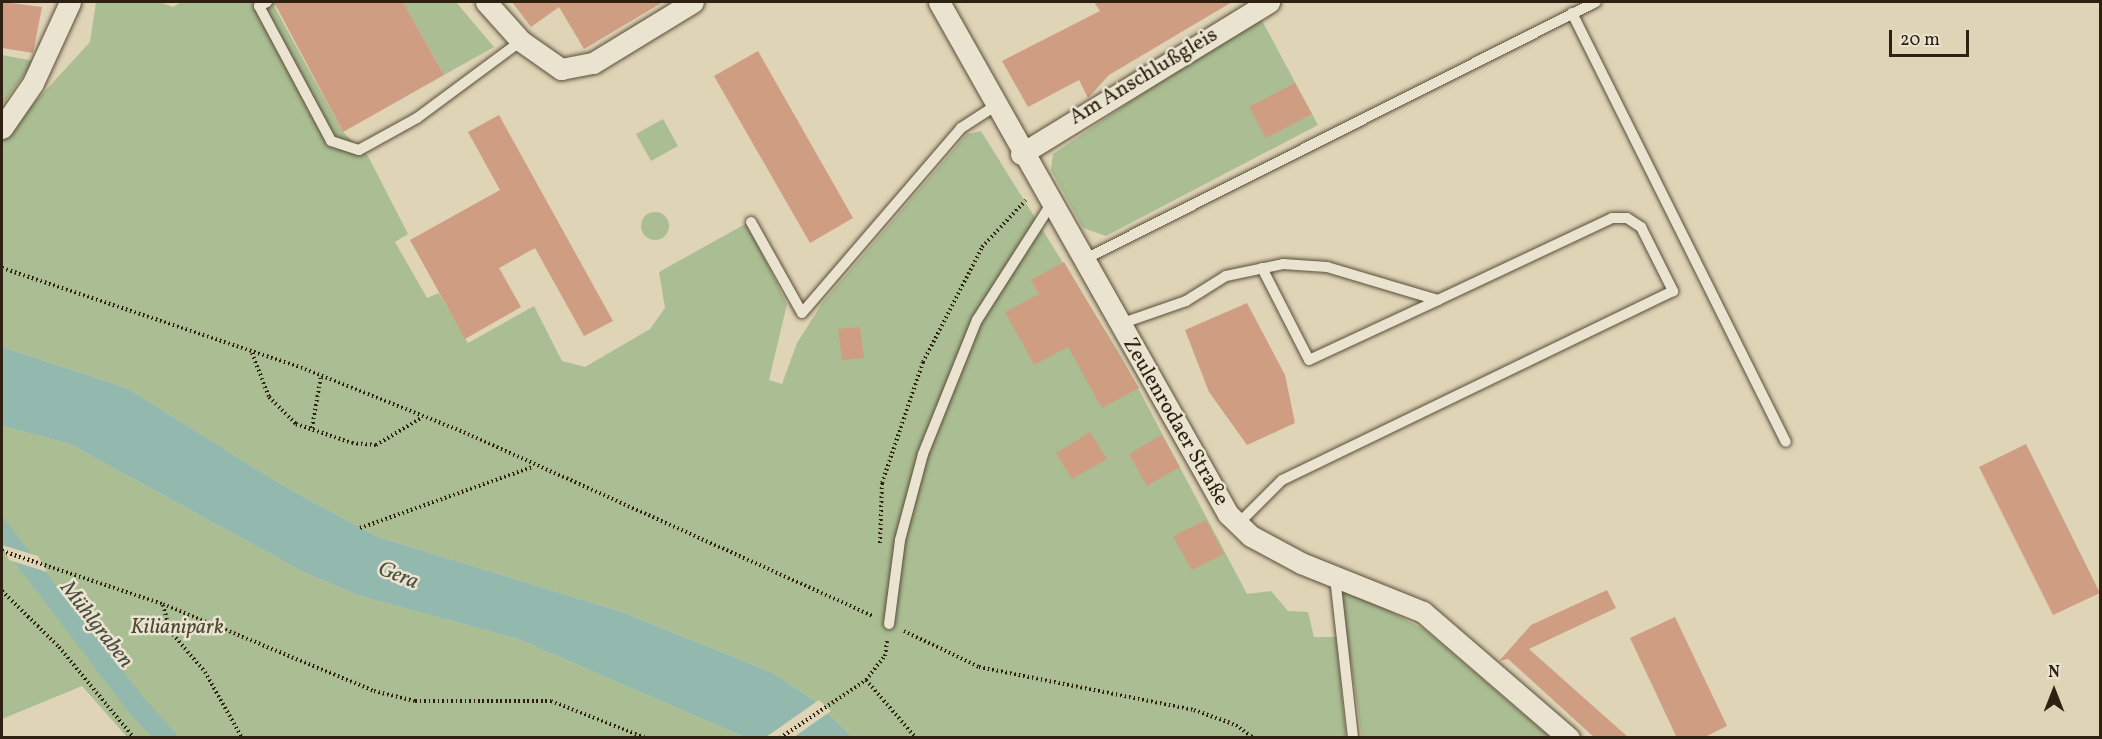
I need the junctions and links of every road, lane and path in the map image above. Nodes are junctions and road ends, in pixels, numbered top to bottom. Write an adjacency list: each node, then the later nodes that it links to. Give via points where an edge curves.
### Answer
1 (70, 2): 11 (street, via 33,83)
2 (267, 2): 9 (lane, via 259,6 332,141 358,150 417,118)
3 (486, 2): 9 (street)
4 (693, 2): 9 (street, via 593,63 561,69)
5 (939, 2): 10 (street, Zeulenrodaer Straße)
6 (1269, 2): 12 (street, Am Anschlußgleis)
7 (1596, 2): 8 (lane)
8 (1572, 13): 15 (lane); 24 (lane)
9 (521, 41)
10 (995, 106): 12 (street, Zeulenrodaer Straße); 14 (lane, via 961,128 802,314)
11 (2, 128)
12 (1020, 154): 13 (street, Zeulenrodaer Straße)
13 (1050, 206): 15 (street, Zeulenrodaer Straße); 32 (lane, via 977,320 923,454 900,540)
14 (752, 222)
15 (1083, 260): 19 (street, Zeulenrodaer Straße)
16 (2, 268): 20 (path)
17 (1262, 268): 18 (lane, via 1327,267); 18 (lane, via 1309,360); 19 (lane, via 1226,276 1186,301)
18 (1438, 300): 26 (lane, via 1620,218 1641,227 1673,291 1282,480)
19 (1120, 324): 26 (street, Zeulenrodaer Straße, via 1193,457)
20 (252, 352): 21 (path); 23 (path, via 269,397 282,414)
21 (321, 376): 22 (path); 23 (path)
22 (421, 418): 23 (path, via 376,445 352,443); 25 (path)
23 (312, 428)
24 (1786, 441)
25 (532, 467): 27 (path); 32 (path)
26 (1238, 524): 29 (street, Zeulenrodaer Straße, via 1301,563)
27 (360, 528)
28 (2, 551): 31 (path)
29 (1335, 575): 40 (lane); 41 (street, Zeulenrodaer Straße, via 1423,612)
30 (2, 591): 34 (path, via 59,647)
31 (163, 604): 35 (path, via 170,631 205,672); 36 (path, via 374,691 415,701 551,701)
32 (889, 624): 33 (path, via 885,656); 39 (path, via 979,667 1194,710 1236,725)
33 (866, 680): 37 (path); 38 (path)
34 (134, 738)
35 (242, 738)
36 (646, 738)
37 (780, 738)
38 (916, 738)
39 (1253, 738)
40 (1353, 738)
41 (1569, 738)

